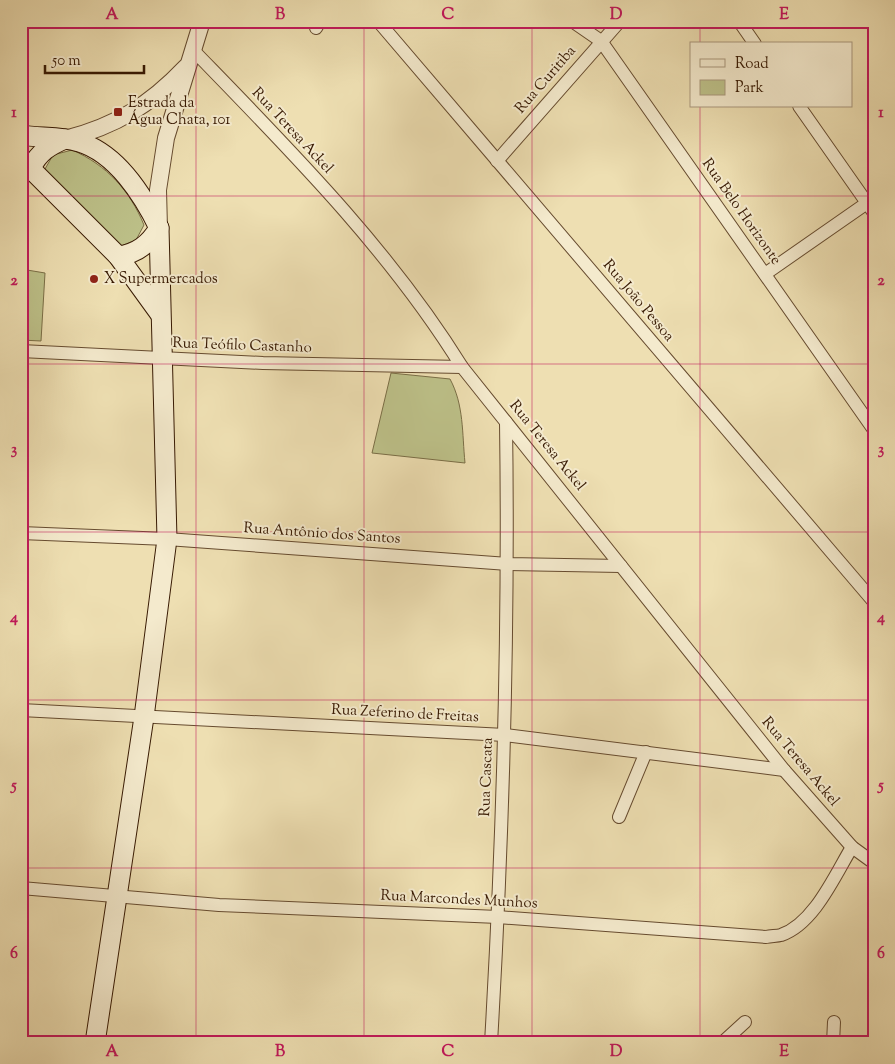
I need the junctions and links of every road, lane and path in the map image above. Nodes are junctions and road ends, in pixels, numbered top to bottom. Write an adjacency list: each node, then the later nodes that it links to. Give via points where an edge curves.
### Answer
1 (202, 21): 8 (street)
2 (378, 21): 12 (street, Rua João Pessoa)
3 (572, 21): 6 (street, Rua Belo Horizonte)
4 (620, 21): 6 (street, Rua Curitiba)
5 (740, 21): 7 (street)
6 (601, 41): 12 (street, Rua Curitiba); 17 (street, Rua Belo Horizonte)
7 (754, 42)
8 (190, 58): 11 (street, via 150,102 95,131); 15 (street, via 161,165); 21 (street, Rua Teresa Ackel, via 285,146 399,276 434,322)
9 (800, 108): 14 (street)
10 (21, 135): 11 (main road)
11 (65, 139): 13 (main road); 15 (main road, via 96,149 112,162 146,202)
12 (497, 161): 28 (street, Rua João Pessoa)
13 (26, 164): 16 (main road)
14 (871, 207): 17 (street)
15 (159, 228): 16 (main road, via 138,250); 18 (main road)
16 (118, 256): 18 (main road)
17 (766, 274): 23 (street, Rua Belo Horizonte)
18 (160, 314): 20 (main road)
19 (21, 351): 20 (street, Rua Teófilo Castanho)
20 (164, 359): 21 (street, Rua Teófilo Castanho); 25 (main road)
21 (462, 367): 22 (street, Rua Teresa Ackel)
22 (506, 422): 26 (street, Rua Cascata); 27 (street, Rua Teresa Ackel)
23 (874, 430)
24 (21, 532): 25 (street, Rua Antônio dos Santos)
25 (167, 539): 26 (street, Rua Antônio dos Santos); 30 (main road)
26 (508, 564): 27 (street, Rua Antônio dos Santos); 31 (street, Rua Cascata)
27 (621, 566): 33 (street, Rua Teresa Ackel)
28 (874, 602)
29 (21, 710): 30 (street, Rua Zeferino de Freitas)
30 (144, 716): 31 (street, Rua Zeferino de Freitas); 38 (main road)
31 (505, 736): 32 (street, Rua Zeferino de Freitas); 39 (street, Rua Cascata)
32 (646, 752): 33 (street, Rua Zeferino de Freitas); 34 (street)
33 (784, 770): 35 (street, Rua Teresa Ackel)
34 (619, 816)
35 (852, 847): 36 (street, Rua Teresa Ackel); 39 (street, Rua Marcondes Munhos, via 820,901 782,935 766,937)
36 (874, 863)
37 (21, 888): 38 (street, Rua Marcondes Munhos)
38 (117, 896): 39 (street, Rua Marcondes Munhos, via 219,905); 42 (main road)
39 (498, 917): 43 (street, Rua Cascata)
40 (745, 1022): 44 (street)
41 (834, 1022): 45 (street)
42 (95, 1043)
43 (491, 1043)
44 (722, 1043)
45 (833, 1043)

